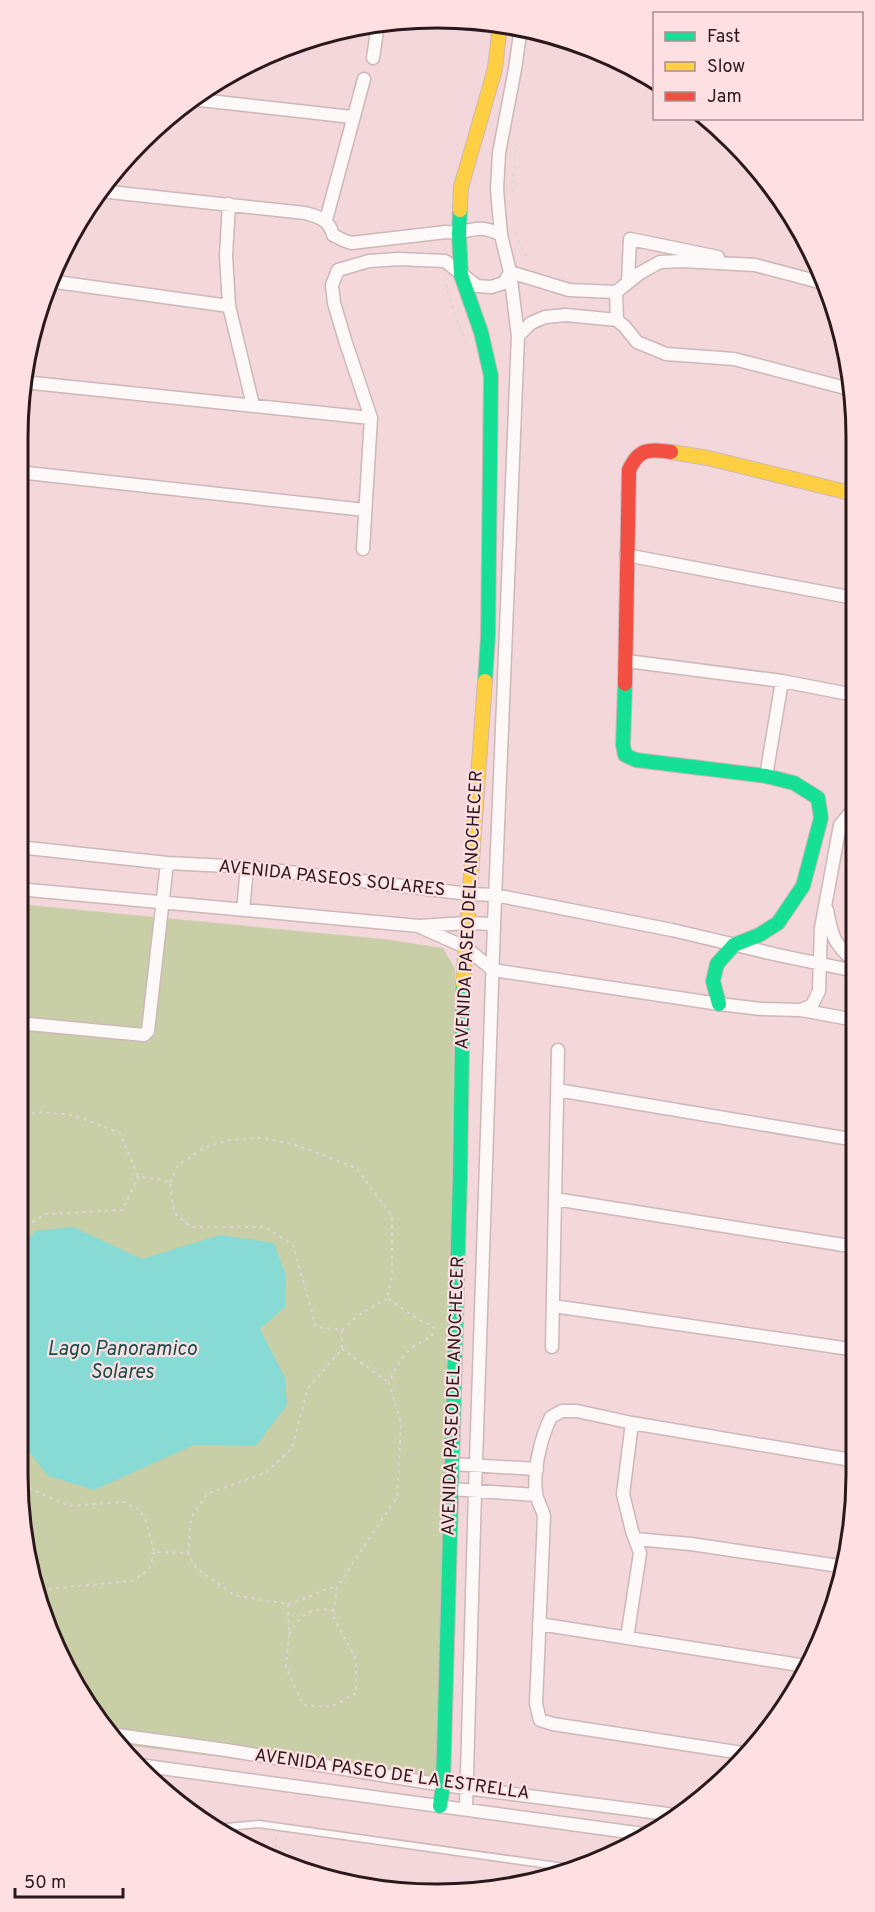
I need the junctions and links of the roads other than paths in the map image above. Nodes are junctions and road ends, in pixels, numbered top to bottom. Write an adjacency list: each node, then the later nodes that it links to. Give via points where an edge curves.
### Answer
1 (377, 33): 4 (street)
2 (500, 33): 11 (street, AVENIDA PASEO DEL ANOCHECER, via 495,69 461,187)
3 (520, 37): 12 (street, AVENIDA PASEO DEL ANOCHECER, via 499,153)
4 (373, 58)
5 (364, 79): 7 (street)
6 (205, 101): 7 (street)
7 (352, 117): 10 (street)
8 (111, 192): 9 (street)
9 (229, 204): 10 (street, via 305,213); 22 (street)
10 (326, 220): 13 (street, via 333,234 351,243)
11 (459, 234): 12 (street, via 473,228); 13 (street); 17 (street, AVENIDA PASEO DEL ANOCHECER)
12 (501, 234): 16 (street, AVENIDA PASEO DEL ANOCHECER)
13 (395, 237): 14 (street)
14 (399, 259): 17 (street, via 445,261); 28 (street, via 369,261 338,270 332,285 334,303)
15 (755, 265): 18 (street); 20 (street, via 660,262); 20 (street, via 630,238)
16 (510, 272): 17 (street, via 504,283 491,287 477,286); 21 (street, via 569,290); 24 (street, AVENIDA PASEO DEL ANOCHECER)
17 (461, 275): 44 (street, AVENIDA PASEO DEL ANOCHECER, via 491,376 488,637)
18 (815, 281)
19 (59, 282): 22 (street)
20 (628, 282): 21 (street)
21 (616, 292): 23 (street)
22 (229, 306): 27 (street)
23 (617, 320): 24 (street, via 545,317 531,323); 26 (street, via 637,342 666,354 734,359)
24 (518, 336): 45 (street, AVENIDA PASEO DEL ANOCHECER)
25 (32, 383): 27 (street)
26 (843, 387)
27 (253, 405): 28 (street)
28 (371, 418): 31 (street)
29 (28, 473): 31 (street)
30 (846, 492): 33 (street, via 708,458 645,451 634,459 629,470)
31 (365, 510): 32 (street)
32 (363, 549)
33 (626, 555): 34 (street); 35 (street)
34 (846, 596)
35 (627, 661): 36 (street); 38 (street, via 625,756)
36 (782, 681): 37 (street); 38 (street)
37 (846, 693)
38 (766, 776): 52 (street, via 794,783 818,798 821,818 803,886 778,922)
39 (846, 818): 47 (street, via 840,825)
40 (28, 849): 41 (street, AVENIDA PASEOS SOLARES)
41 (167, 863): 42 (street, AVENIDA PASEOS SOLARES); 46 (street)
42 (247, 867): 44 (street, AVENIDA PASEOS SOLARES); 48 (street)
43 (28, 889): 46 (street, AVENIDA PASEOS SOLARES)
44 (469, 894): 45 (street, AVENIDA PASEOS SOLARES); 49 (street, AVENIDA PASEO DEL ANOCHECER)
45 (495, 895): 50 (street, AVENIDA PASEO DEL ANOCHECER); 52 (street, AVENIDA PASEOS SOLARES)
46 (162, 902): 48 (street, AVENIDA PASEOS SOLARES); 61 (street, via 148,1031 144,1035)
47 (826, 903): 54 (street, via 831,933); 55 (street)
48 (243, 910): 51 (street, AVENIDA PASEOS SOLARES)
49 (467, 922): 50 (street, AVENIDA PASEOS SOLARES); 51 (street, AVENIDA PASEOS SOLARES); 53 (street, AVENIDA PASEO DEL ANOCHECER)
50 (494, 924): 57 (street, AVENIDA PASEO DEL ANOCHECER)
51 (419, 926): 53 (street, AVENIDA PASEOS SOLARES)
52 (734, 945): 55 (street, AVENIDA PASEOS SOLARES); 58 (street, via 717,964 713,981)
53 (465, 947): 57 (street, AVENIDA PASEOS SOLARES); 72 (street, AVENIDA PASEO DEL ANOCHECER)
54 (846, 955)
55 (819, 964): 56 (street, AVENIDA PASEOS SOLARES); 59 (street, via 819,991 812,1005)
56 (846, 969)
57 (493, 970): 58 (street); 73 (street, AVENIDA PASEO DEL ANOCHECER)
58 (719, 1004): 59 (street)
59 (801, 1010): 60 (street)
60 (846, 1018)
61 (28, 1024)
62 (558, 1050): 63 (street)
63 (557, 1090): 64 (street); 65 (street)
64 (846, 1138)
65 (555, 1199): 66 (street); 67 (street)
66 (846, 1245)
67 (553, 1306): 68 (street); 69 (street)
68 (552, 1347)
69 (846, 1348)
70 (632, 1423): 71 (street); 74 (street, via 562,1411 551,1417 545,1428); 78 (street, via 622,1494)
71 (846, 1459)
72 (451, 1464): 73 (street); 75 (street, AVENIDA PASEO DEL ANOCHECER)
73 (476, 1464): 74 (street); 76 (street, AVENIDA PASEO DEL ANOCHECER)
74 (537, 1469): 77 (street)
75 (451, 1489): 76 (street); 86 (street, AVENIDA PASEO DEL ANOCHECER)
76 (475, 1491): 77 (street); 87 (street, AVENIDA PASEO DEL ANOCHECER)
77 (536, 1495): 80 (street, via 544,1516)
78 (635, 1539): 79 (street); 81 (street, via 640,1553)
79 (836, 1566)
80 (539, 1624): 81 (street); 84 (street, via 536,1704 540,1720)
81 (627, 1638): 82 (street)
82 (799, 1665)
83 (123, 1736): 86 (street, AVENIDA PASEO DE LA ESTRELLA)
84 (738, 1752)
85 (151, 1766): 88 (street, AVENIDA PASEO DE LA ESTRELLA)
86 (443, 1785): 87 (street, AVENIDA PASEO DE LA ESTRELLA); 88 (street, AVENIDA PASEO DEL ANOCHECER)
87 (468, 1788): 89 (street, AVENIDA PASEO DEL ANOCHECER); 90 (street, AVENIDA PASEO DE LA ESTRELLA)
88 (441, 1806): 89 (street, AVENIDA PASEO DE LA ESTRELLA)
89 (466, 1809): 92 (street, AVENIDA PASEO DE LA ESTRELLA)
90 (666, 1814)
91 (229, 1827): 93 (lane, via 259,1824)
92 (636, 1832)
93 (556, 1866)

